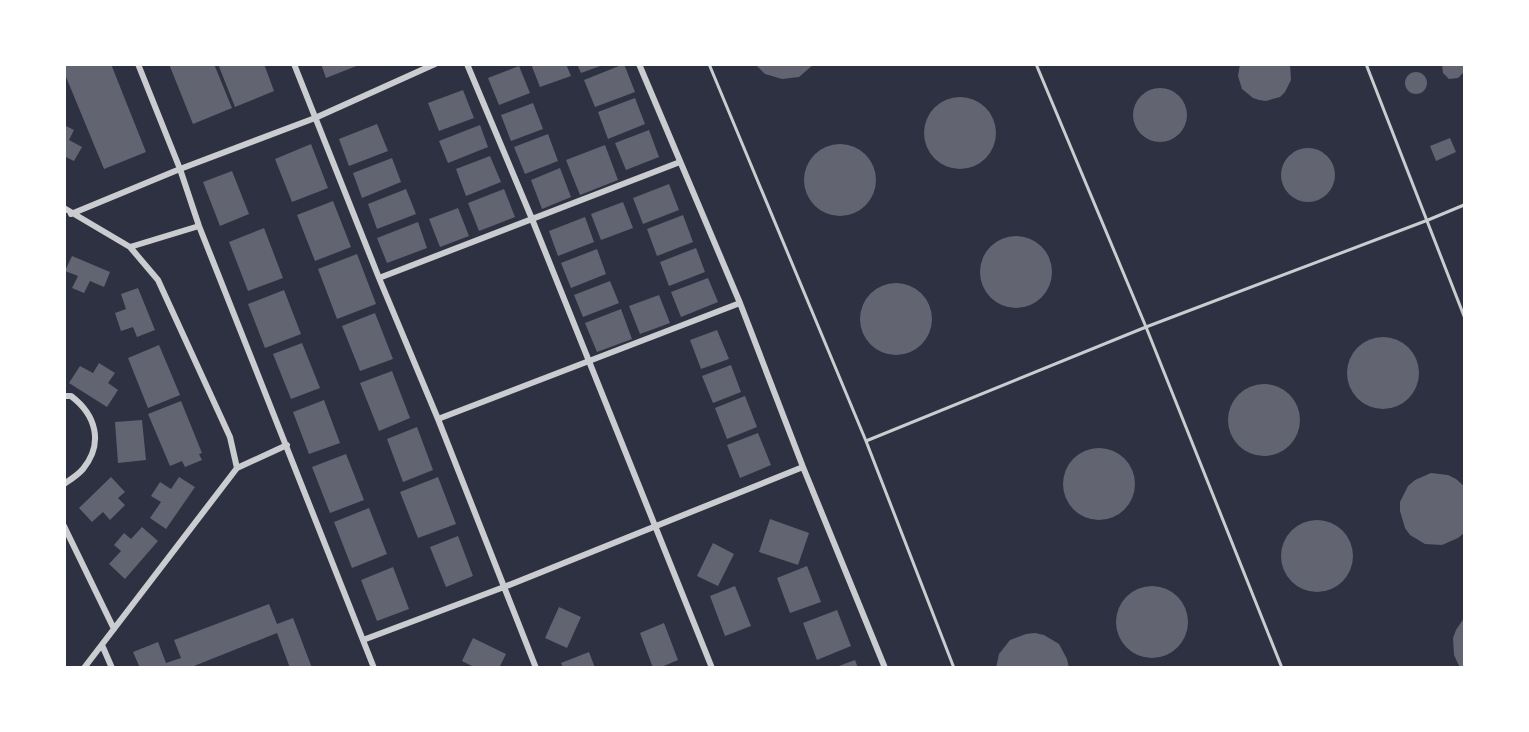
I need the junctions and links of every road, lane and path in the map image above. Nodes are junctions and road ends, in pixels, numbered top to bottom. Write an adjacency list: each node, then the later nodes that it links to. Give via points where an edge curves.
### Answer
1 (138, 64): 11 (street)
2 (294, 64): 9 (street)
3 (435, 64): 9 (street)
4 (467, 64): 15 (street)
5 (639, 64): 10 (street)
6 (709, 64): 26 (lane)
7 (1036, 64): 22 (lane)
8 (1366, 64): 16 (lane)
9 (315, 118): 11 (street); 19 (street)
10 (680, 162): 15 (street); 20 (street)
11 (180, 169): 14 (street); 17 (street)
12 (1464, 205): 16 (lane)
13 (64, 208): 14 (street)
14 (71, 214): 18 (street)
15 (532, 219): 19 (street); 23 (street)
16 (1428, 220): 21 (lane); 22 (lane)
17 (199, 226): 18 (street); 27 (street)
18 (130, 247): 29 (street, via 158,280 181,327 230,437)
19 (379, 278): 25 (street)
20 (740, 303): 23 (street); 28 (street)
21 (1464, 316)
22 (1146, 327): 26 (lane); 44 (lane)
23 (588, 362): 25 (street); 32 (street)
24 (64, 396): 30 (street, via 83,405 92,419 95,435 83,470)
25 (438, 419): 33 (street)
26 (866, 441): 43 (lane)
27 (287, 446): 29 (street); 35 (street)
28 (803, 467): 32 (street); 42 (street)
29 (237, 468): 34 (street)
30 (64, 484)
31 (64, 526): 34 (street)
32 (655, 527): 33 (street); 41 (street)
33 (504, 587): 35 (street); 40 (street)
34 (114, 629): 36 (street)
35 (363, 640): 39 (street)
36 (102, 645): 37 (street); 38 (street)
37 (84, 668)
38 (112, 668)
39 (374, 668)
40 (536, 668)
41 (712, 668)
42 (885, 668)
43 (954, 668)
44 (1282, 668)

